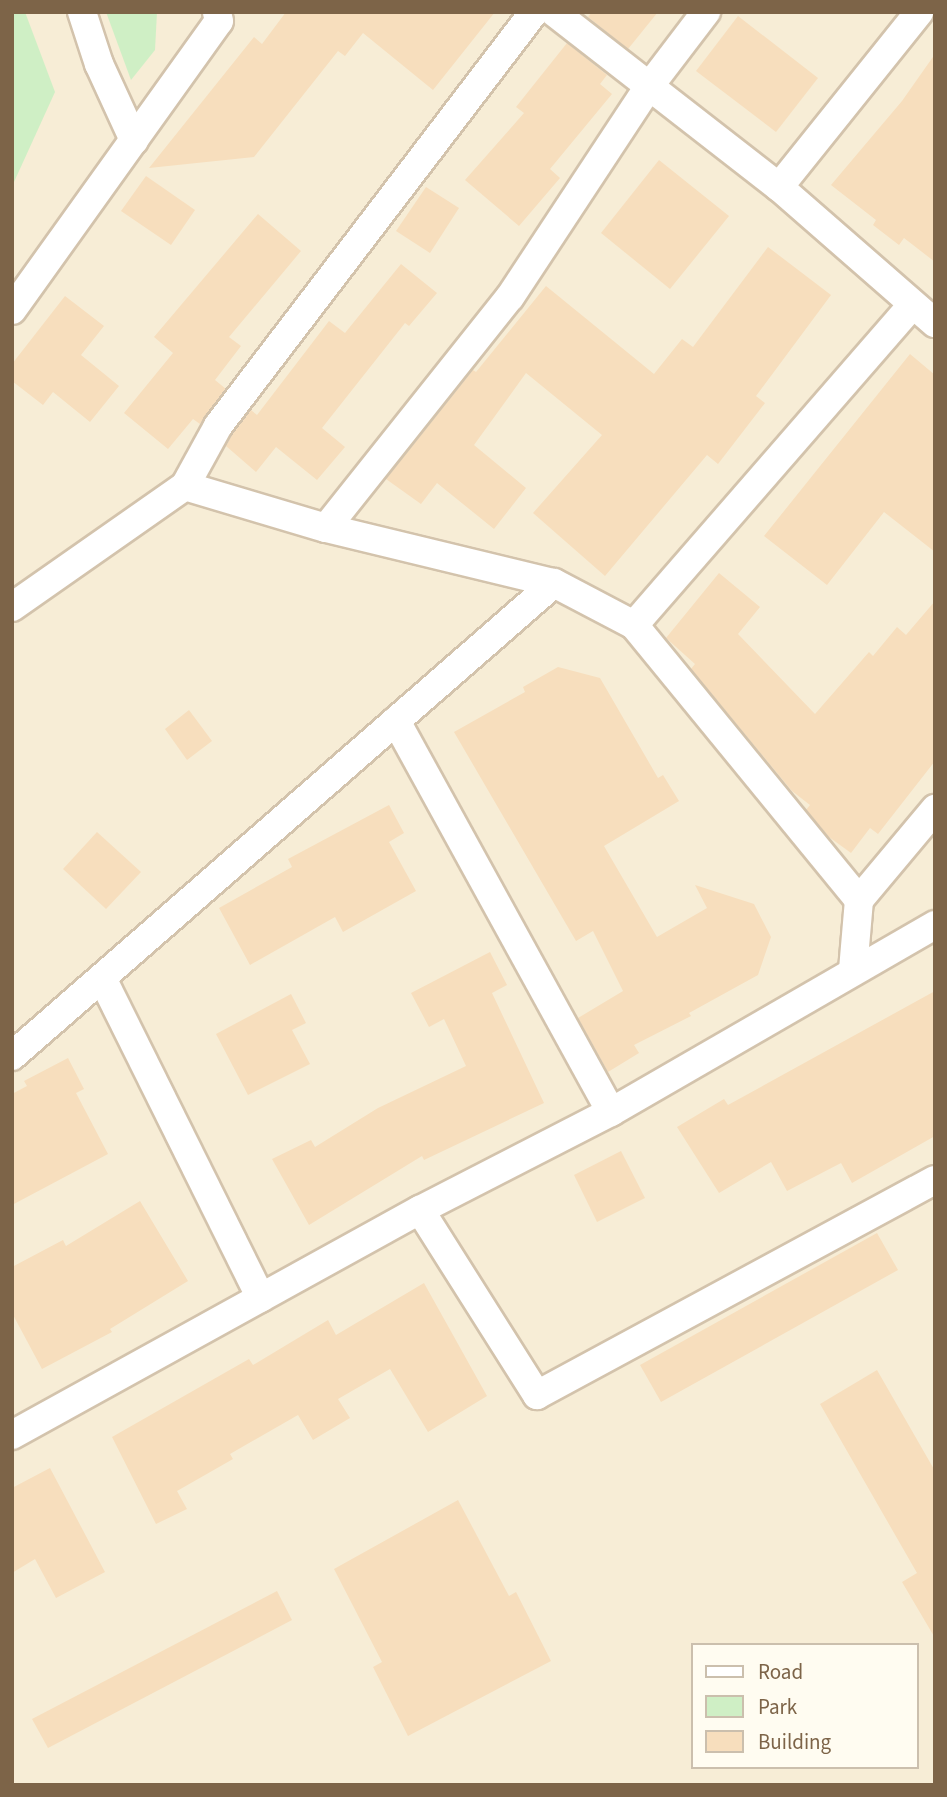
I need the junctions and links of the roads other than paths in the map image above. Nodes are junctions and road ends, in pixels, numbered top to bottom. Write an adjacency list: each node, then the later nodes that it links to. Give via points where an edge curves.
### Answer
1 (82, 12): 8 (street, via 99,64)
2 (217, 12): 8 (street, via 219,21)
3 (534, 12): 13 (street, via 218,426)
4 (554, 12): 7 (street)
5 (706, 12): 7 (street)
6 (919, 12): 9 (street)
7 (648, 88): 9 (street); 14 (street, via 510,298)
8 (134, 140): 11 (street)
9 (779, 187): 10 (street)
10 (911, 306): 12 (street); 17 (street)
11 (12, 310)
12 (935, 323)
13 (185, 486): 14 (street); 16 (street)
14 (326, 528): 15 (street)
15 (554, 583): 17 (street); 18 (street)
16 (12, 607)
17 (634, 625): 20 (street)
18 (396, 721): 23 (street); 25 (street)
19 (935, 809): 20 (street)
20 (859, 900): 22 (street)
21 (935, 925): 22 (street)
22 (853, 970): 25 (street)
23 (102, 978): 24 (street); 28 (street)
24 (12, 1056)
25 (611, 1112): 27 (street)
26 (935, 1180): 27 (street, via 537,1395)
27 (420, 1210): 28 (street)
28 (261, 1298): 29 (street)
29 (12, 1435)

